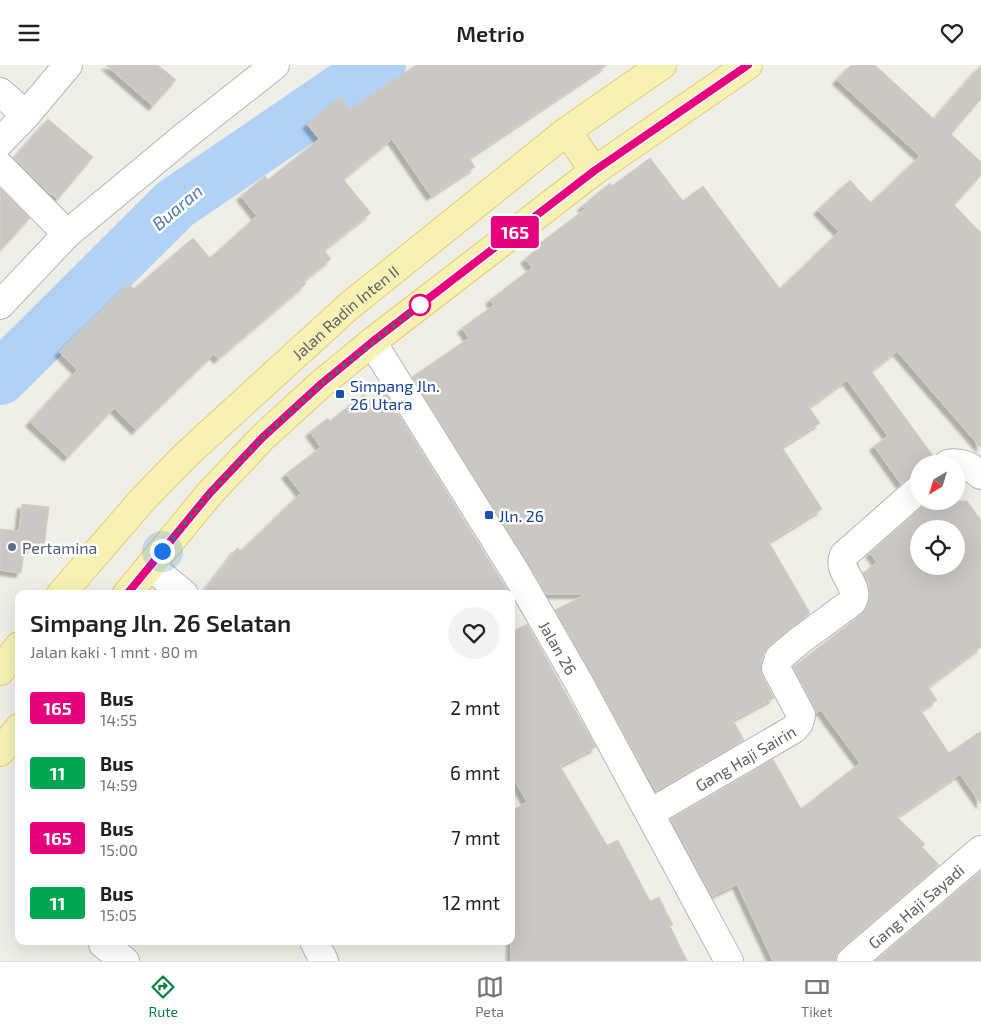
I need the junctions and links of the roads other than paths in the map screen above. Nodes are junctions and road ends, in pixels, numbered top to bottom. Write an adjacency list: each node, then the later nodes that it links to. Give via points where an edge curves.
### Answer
1 (68, 65): 6 (street)
2 (275, 65): 11 (street)
3 (662, 65): 7 (main road, Jalan Radin Inten II)
4 (748, 65): 10 (main road)
5 (0, 92): 6 (street)
6 (26, 115): 8 (street)
7 (567, 131): 10 (main road); 18 (main road, Jalan Radin Inten II, via 349,306 187,454)
8 (0, 142)
9 (0, 166): 11 (street)
10 (594, 171): 13 (main road)
11 (68, 233): 12 (street)
12 (0, 305)
13 (372, 342): 17 (main road, via 262,438 210,493); 25 (street, Jalan 26, via 516,573)
14 (965, 465): 15 (street)
15 (981, 475)
16 (910, 497): 25 (street, Gang Haji Sairin, via 844,555 841,565 855,592 852,602 779,658 776,668 801,715 799,723 794,729)
17 (150, 565): 19 (main road); 20 (street)
18 (64, 590)
19 (130, 590)
20 (179, 590)
21 (15, 651): 22 (main road)
22 (0, 671)
23 (15, 733): 24 (main road)
24 (0, 752)
25 (650, 813): 31 (street, Jalan 26)
26 (981, 851): 32 (street, Gang Haji Sayadi)
27 (316, 945): 30 (street)
28 (99, 949): 29 (street)
29 (124, 961)
30 (324, 961)
31 (729, 961)
32 (851, 961)

